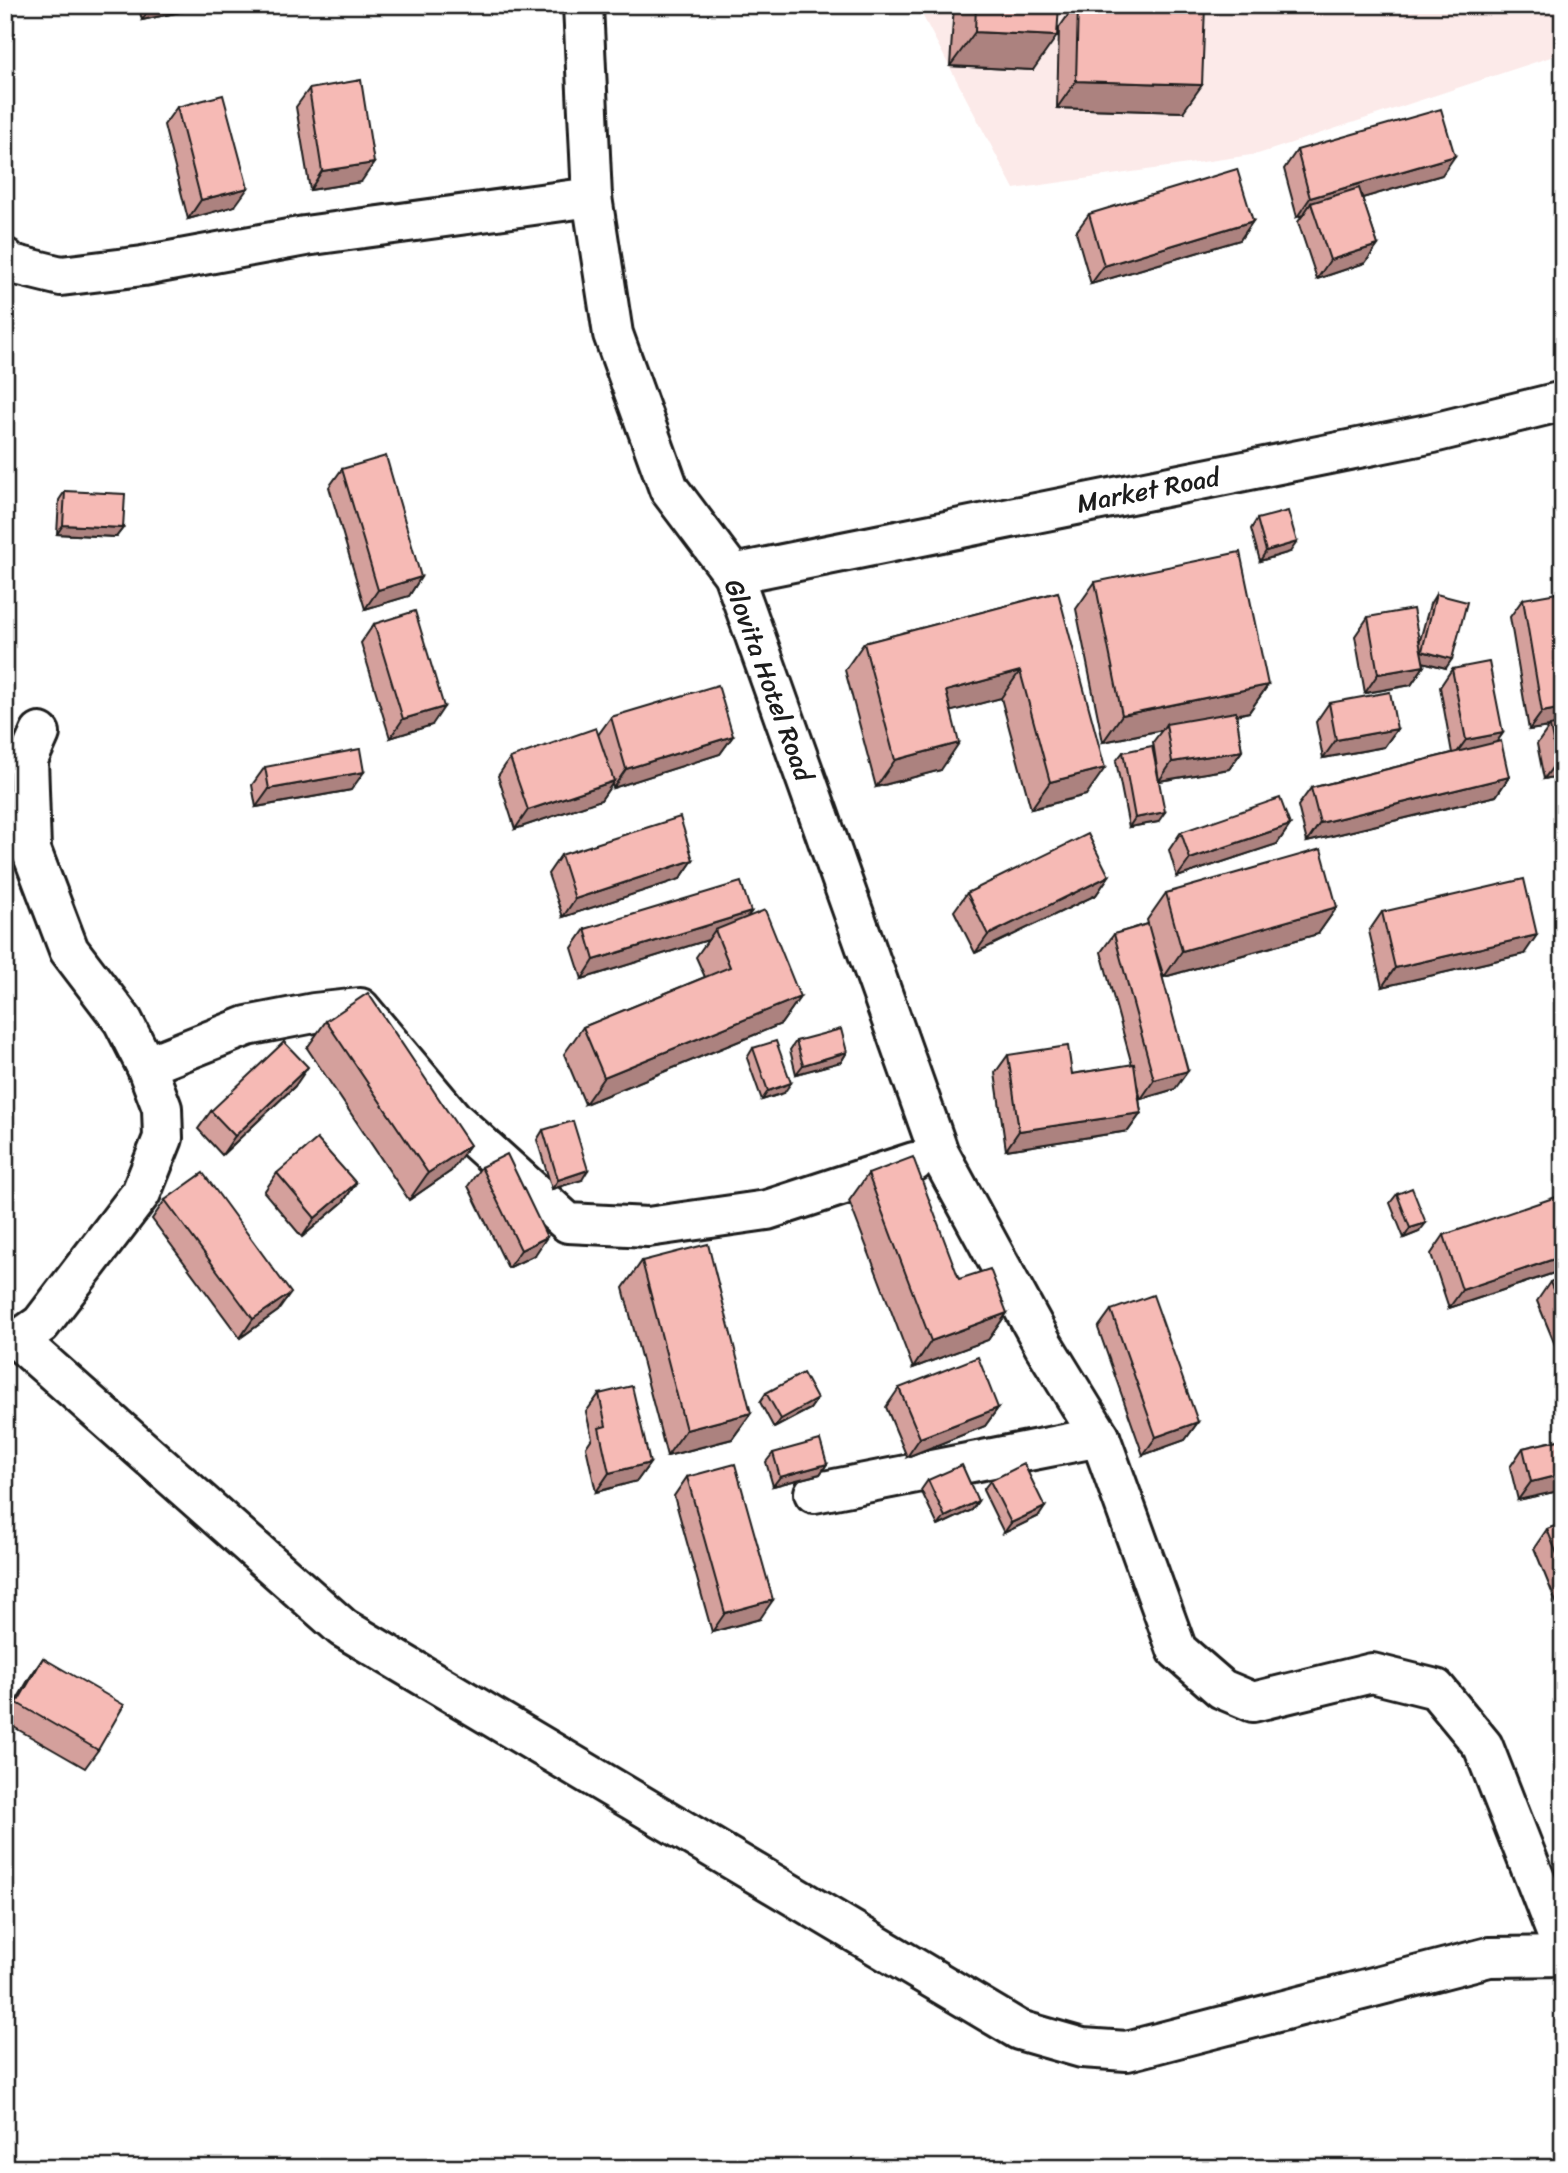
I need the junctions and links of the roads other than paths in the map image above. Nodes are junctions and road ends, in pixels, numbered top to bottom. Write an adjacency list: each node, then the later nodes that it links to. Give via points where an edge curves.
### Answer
1 (583, 5): 2 (street, Glovita Hotel Road)
2 (592, 197): 3 (street, via 304,236 61,276 8,264); 5 (street, Glovita Hotel Road, via 613,334 669,489)
3 (5, 258)
4 (1563, 401): 5 (street, Market Road, via 1433,433)
5 (733, 574): 8 (street, Glovita Hotel Road)
6 (40, 733): 7 (street, via 28,760 31,850 69,950 123,1021)
7 (146, 1066): 8 (street, via 247,1026 360,1008 453,1119 568,1223 648,1227 767,1210); 9 (street, via 162,1108 163,1138 141,1193 41,1324)
8 (939, 1153): 10 (street, Glovita Hotel Road, via 1044,1346)
9 (12, 1340): 13 (street, via 343,1628 1019,2030 1083,2048 1127,2051 1489,1957)
10 (1100, 1437): 11 (street); 12 (street, Glovita Hotel Road, via 1177,1650 1222,1689 1253,1702 1373,1673 1436,1689 1483,1746)
11 (814, 1493)
12 (1563, 1950)
13 (1563, 1956)

